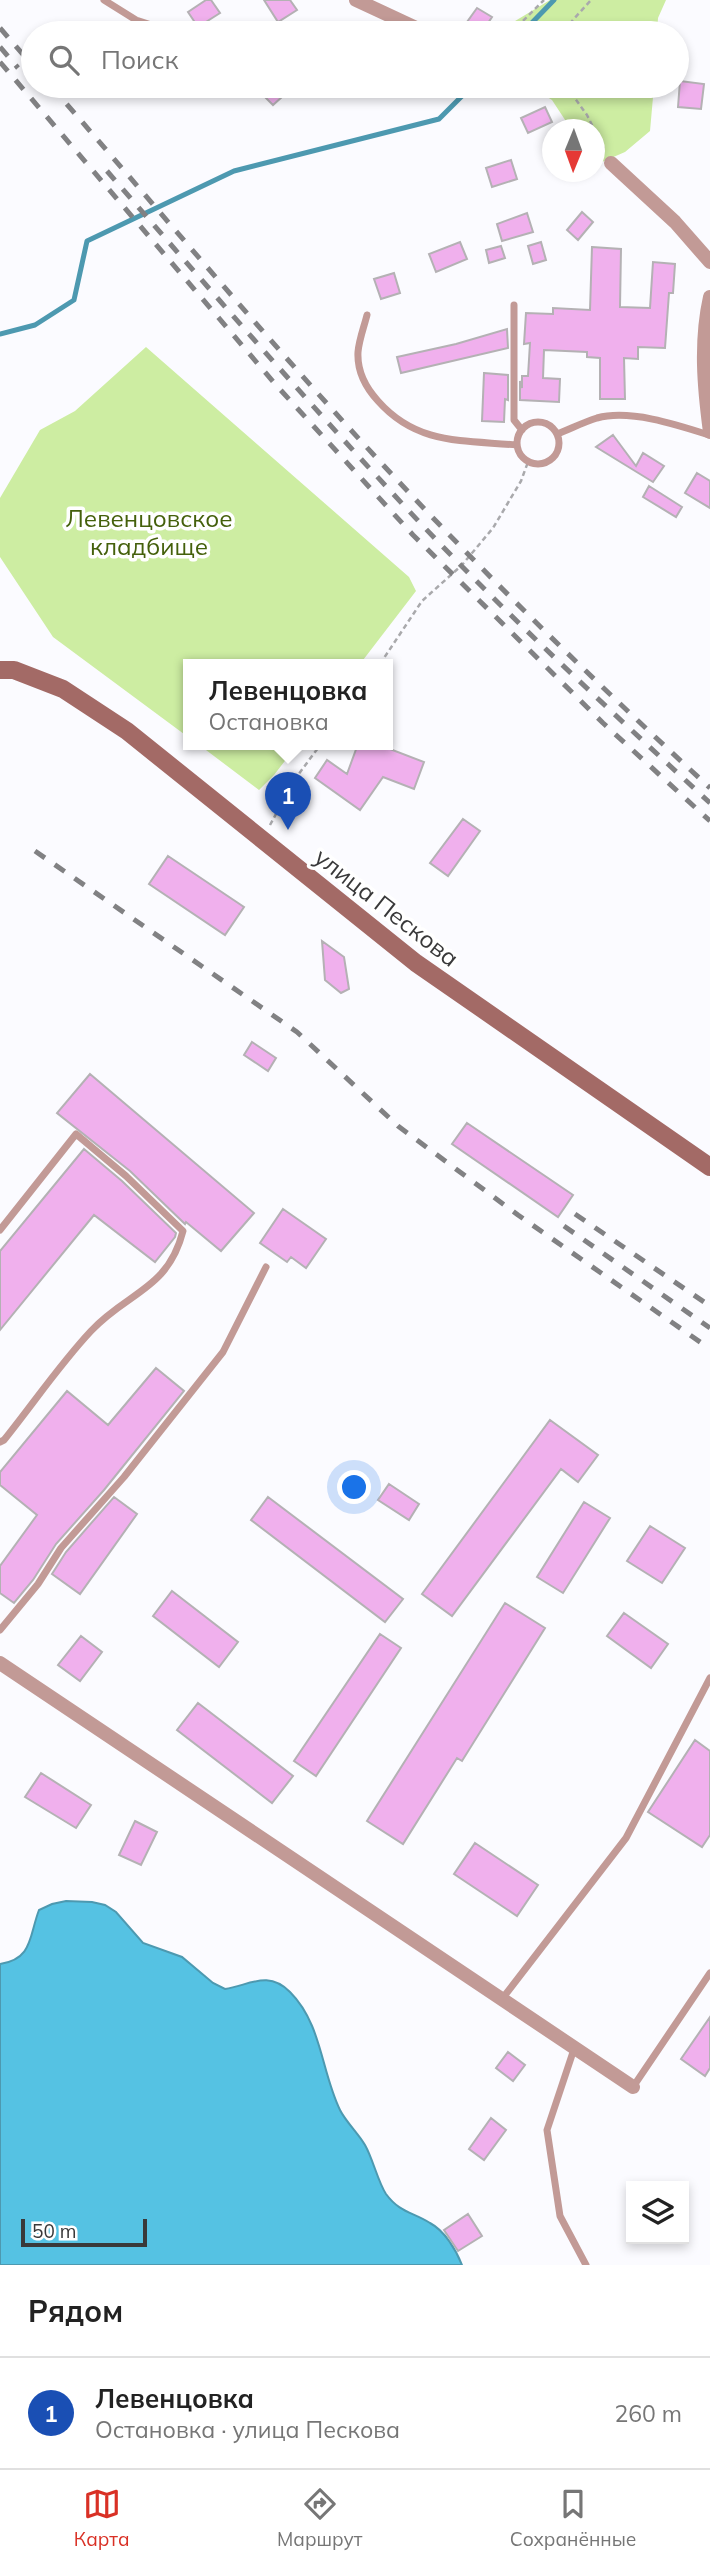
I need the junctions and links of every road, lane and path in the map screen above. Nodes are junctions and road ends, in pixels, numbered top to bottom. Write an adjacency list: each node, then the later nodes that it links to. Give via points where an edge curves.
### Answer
1 (104, 0): 5 (lane)
2 (356, 0): 6 (street)
3 (544, 0): 7 (path)
4 (591, 0): 8 (path)
5 (139, 21)
6 (401, 21)
7 (524, 21)
8 (572, 21)
9 (575, 98): 10 (path)
10 (611, 163): 11 (street, via 675,222)
11 (710, 262)
12 (710, 297): 17 (street, via 704,324)
13 (514, 305): 15 (lane, via 514,419)
14 (367, 316): 18 (lane, via 358,352 361,374 367,389 393,418 418,432 449,439)
15 (522, 430): 16 (lane, via 536,422); 18 (lane)
16 (556, 434): 17 (lane, via 600,417 635,417); 19 (lane, via 559,442 552,458)
17 (710, 434)
18 (517, 445): 19 (lane)
19 (528, 462): 20 (path, via 522,481 493,528 462,565 422,601)
20 (383, 659)
21 (0, 670): 23 (street, улица Пескова, via 14,670 63,689 127,731)
22 (317, 750): 23 (path)
23 (262, 840): 24 (street, улица Пескова, via 416,963)
24 (710, 1167)
25 (0, 1230): 27 (lane, via 76,1134 183,1231 178,1251 164,1273 92,1329)
26 (266, 1266): 28 (lane, via 223,1352 61,1548)
27 (0, 1442)
28 (0, 1630)
29 (0, 1663): 32 (street)
30 (710, 1678): 32 (lane, via 626,1838)
31 (710, 1973): 34 (lane)
32 (502, 1999): 33 (street)
33 (574, 2048): 34 (street); 35 (lane, via 547,2130 560,2216)
34 (633, 2087)
35 (586, 2265)

